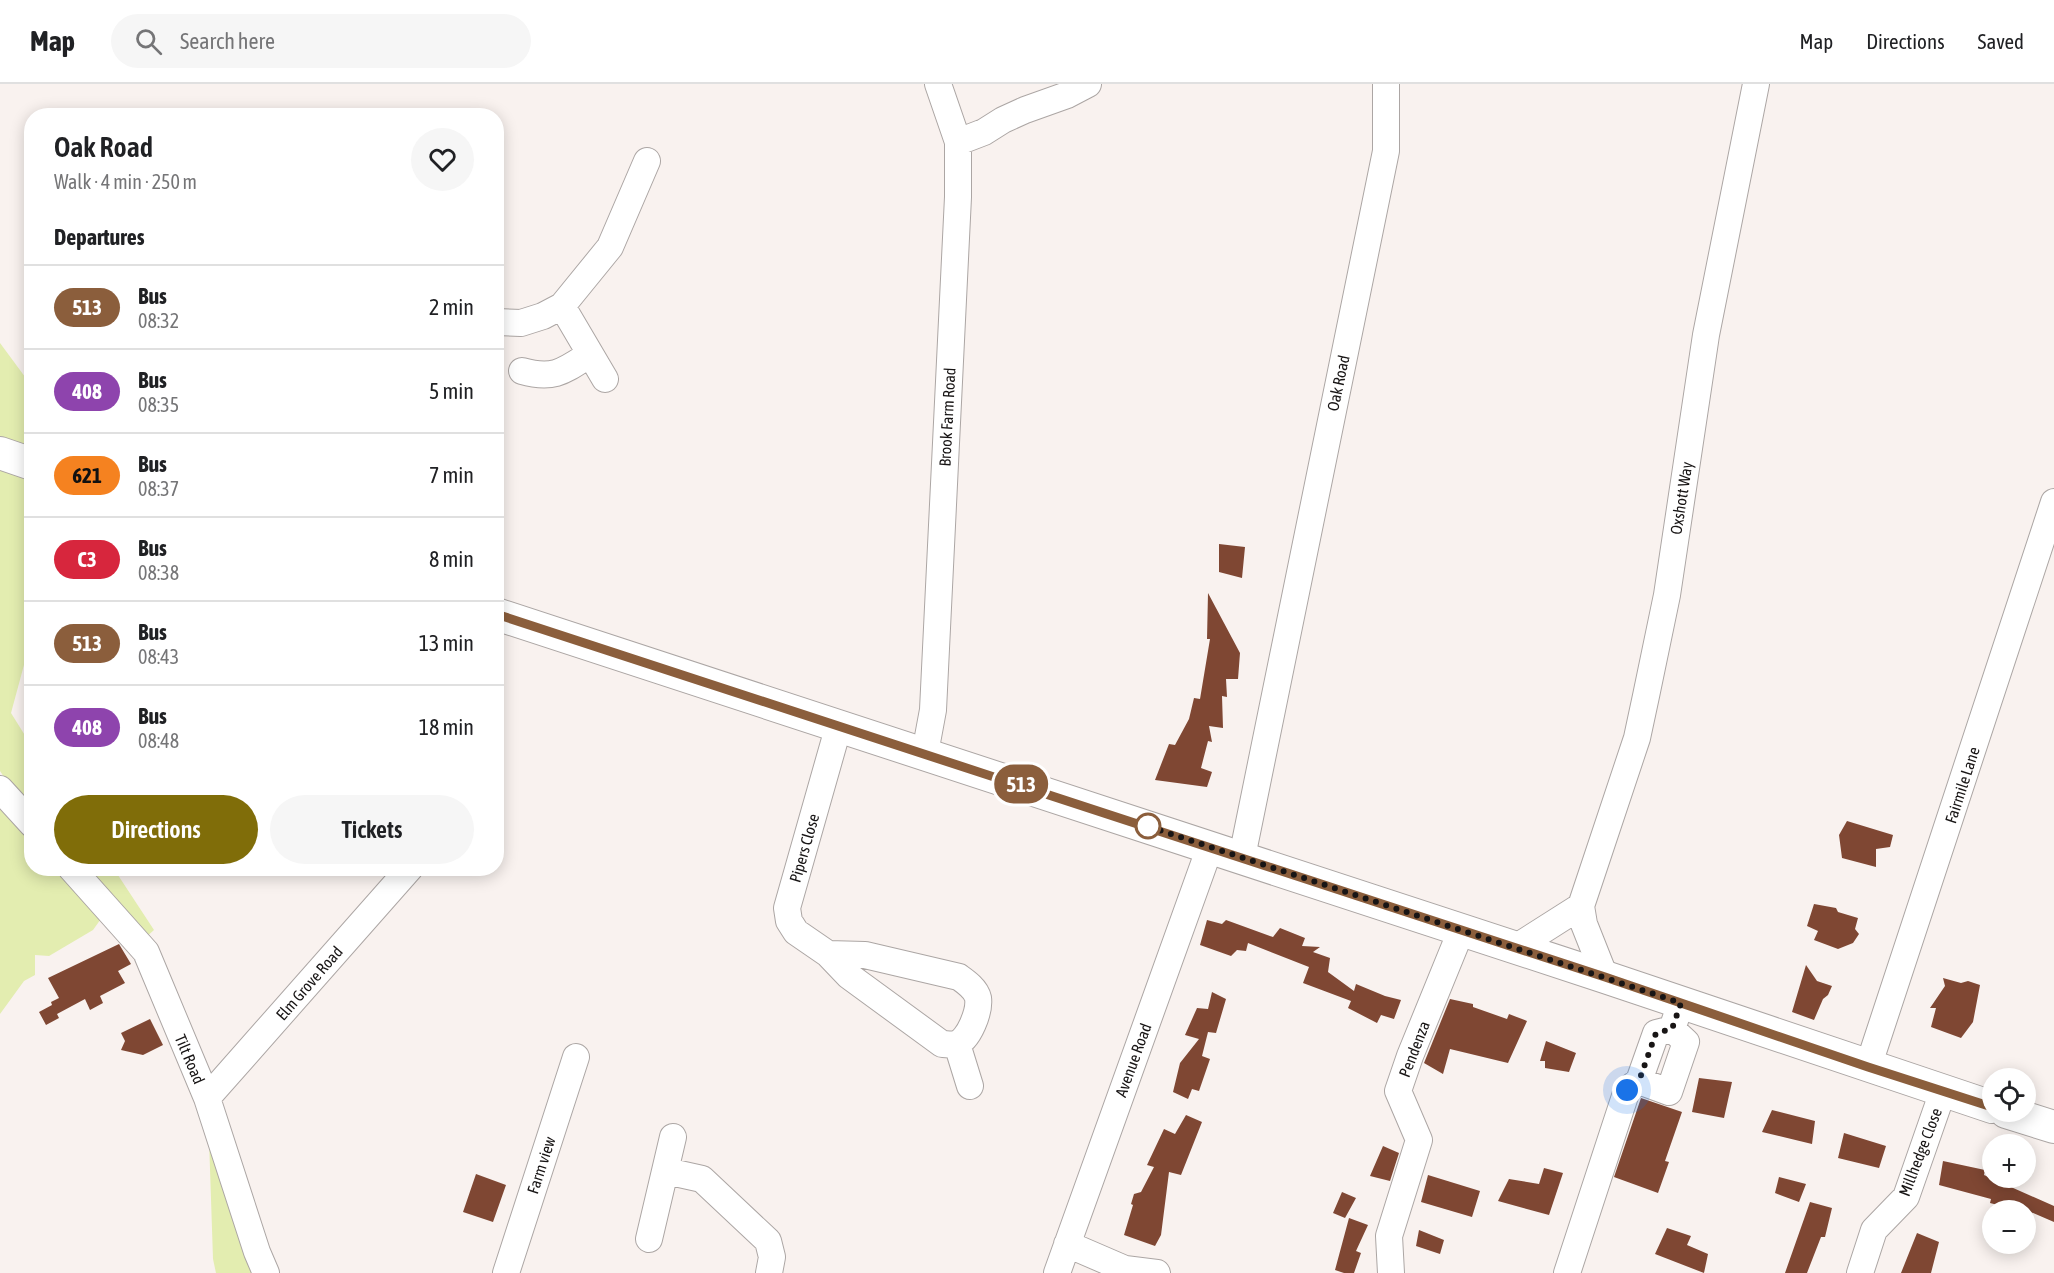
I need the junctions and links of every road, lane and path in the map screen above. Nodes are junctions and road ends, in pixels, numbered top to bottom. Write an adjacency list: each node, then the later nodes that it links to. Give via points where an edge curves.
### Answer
1 (938, 84): 5 (street, Brook Farm Road)
2 (1089, 84): 5 (street)
3 (1386, 84): 21 (street, Oak Road, via 1386,151)
4 (1756, 84): 24 (street, Oxshott Way, via 1706,335 1667,595 1649,684 1637,738)
5 (958, 142): 17 (street, Brook Farm Road, via 933,710)
6 (647, 161): 7 (street, via 610,247)
7 (562, 306): 8 (street, via 543,316); 9 (street)
8 (504, 322)
9 (590, 354): 10 (street, via 565,370 546,376); 11 (street)
10 (522, 371)
11 (605, 379)
12 (0, 453): 13 (main road)
13 (24, 461)
14 (2054, 502): 32 (street, Fairmile Lane)
15 (504, 617): 16 (main road)
16 (839, 725): 17 (main road); 27 (street, Pipers Close, via 787,908 796,932)
17 (925, 753): 20 (main road)
18 (0, 789): 19 (street)
19 (24, 815)
20 (1210, 847): 21 (main road); 42 (street, Avenue Road)
21 (1242, 857): 25 (main road)
22 (78, 876): 35 (street, Tilt Road, via 146,952)
23 (403, 876): 35 (street, Elm Grove Road)
24 (1581, 906): 26 (street); 28 (street)
25 (1461, 931): 26 (main road); 48 (street, Pendenza, via 1398,1092 1419,1140 1389,1236)
26 (1515, 948): 28 (main road)
27 (828, 954): 30 (street, Pipers Close, via 849,976 942,1044); 30 (street, via 865,955 959,977 978,998 968,1036)
28 (1605, 977): 29 (main road)
29 (1676, 1016): 32 (main road); 49 (street, via 1656,1033 1639,1081 1627,1090)
30 (957, 1044): 33 (street)
31 (576, 1056): 44 (street, Farm view)
32 (1868, 1067): 34 (main road)
33 (970, 1086)
34 (1943, 1091): 36 (main road); 50 (street, Millhedge Close, via 1906,1197 1874,1230)
35 (207, 1098): 43 (street, Tilt Road)
36 (1982, 1104)
37 (2036, 1121): 38 (main road)
38 (2054, 1127)
39 (674, 1137): 40 (street)
40 (666, 1171): 41 (street); 45 (street, via 702,1179 768,1241 772,1257)
41 (649, 1239)
42 (1067, 1244): 46 (street, Avenue Road); 47 (street, via 1125,1269)
43 (266, 1273)
44 (506, 1273)
45 (769, 1273)
46 (1056, 1273)
47 (1157, 1273)
48 (1390, 1273)
49 (1567, 1273)
50 (1860, 1273)

